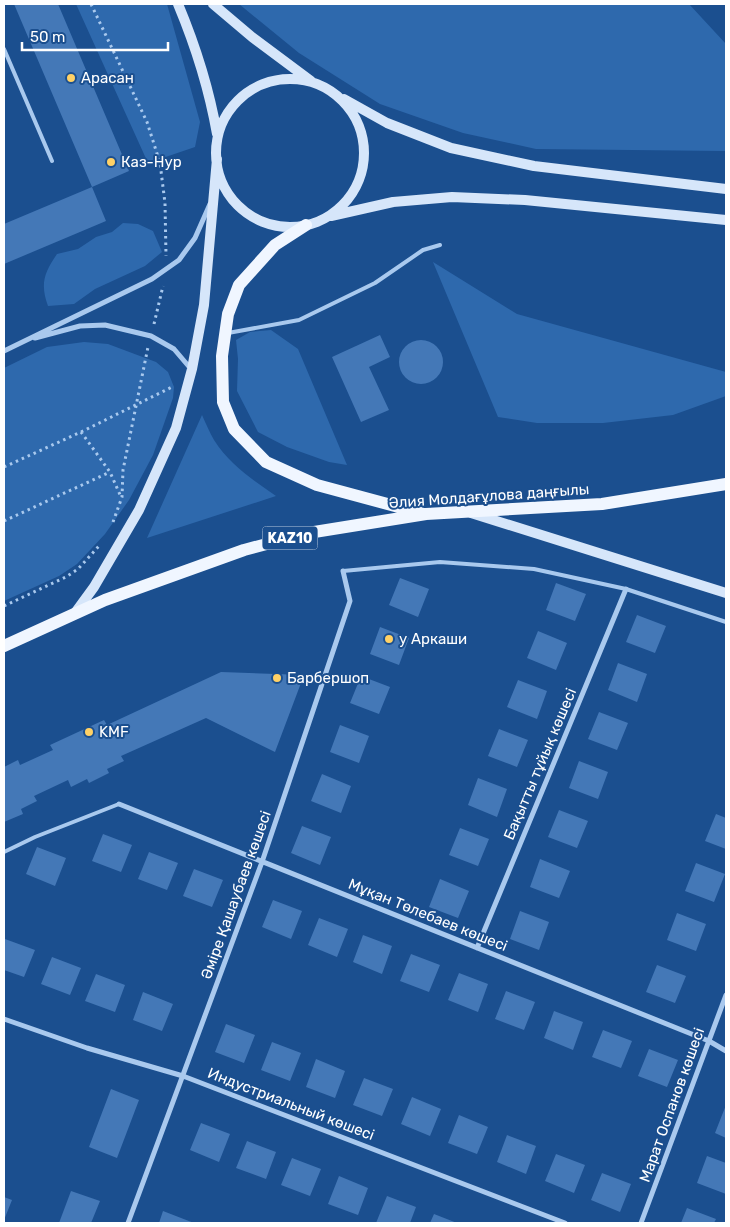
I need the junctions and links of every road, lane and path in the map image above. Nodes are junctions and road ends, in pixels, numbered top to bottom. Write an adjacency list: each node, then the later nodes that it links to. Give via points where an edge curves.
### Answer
1 (178, 4): 6 (main road, via 192,35 210,95)
2 (213, 4): 4 (main road)
3 (4, 49): 8 (lane)
4 (312, 82): 5 (main road); 6 (main road, via 289,78 266,82 245,93 228,110)
5 (333, 92): 9 (main road, via 387,123 451,148 534,166); 11 (main road, via 350,109 361,130 364,153 361,176 349,198)
6 (217, 134): 7 (main road)
7 (217, 159): 10 (main road); 13 (main road, via 222,183 236,204 257,220 281,227)
8 (52, 161)
9 (726, 189)
10 (215, 194): 16 (street, via 195,238 179,260 152,280); 18 (main road, via 204,305)
11 (330, 216): 12 (main road, via 393,202 452,197 525,200); 13 (main road)
12 (726, 220)
13 (306, 226): 15 (main road, via 275,245 239,286 228,314)
14 (440, 245): 15 (lane, via 423,250 375,283 299,320)
15 (226, 333): 26 (main road, via 222,356 223,402 234,429 266,462 317,485)
16 (23, 342): 17 (street); 18 (street, via 80,326 106,324 151,336 174,349)
17 (4, 351)
18 (192, 369): 31 (main road, via 176,428 139,510)
19 (174, 387): 20 (path)
20 (81, 432): 21 (path); 22 (path)
21 (4, 467)
22 (110, 472): 24 (path); 27 (path)
23 (726, 484): 25 (main road, Әлия Молдағұлова даңғылы / KAZ10, via 602,504)
24 (122, 497)
25 (467, 512): 26 (main road, Әлия Молдағұлова даңғылы / KAZ10); 30 (main road)
26 (426, 514): 31 (main road, Әлия Молдағұлова даңғылы / KAZ10, via 308,533 244,550)
27 (4, 521)
28 (343, 571): 29 (lane, via 440,562 534,569); 36 (street, Әміре Қашаубаев көшесі, via 350,601)
29 (626, 589): 32 (lane); 37 (street, Бақытты тұйық көшесі)
30 (726, 593)
31 (75, 614): 33 (main road, Әлия Молдағұлова даңғылы / KAZ10)
32 (726, 622)
33 (4, 646)
34 (119, 804): 35 (lane); 36 (street, Мұқан Төлебаев көшесі)
35 (4, 852)
36 (262, 862): 37 (street, Мұқан Төлебаев көшесі); 42 (street, Әміре Қашаубаев көшесі)
37 (477, 948): 40 (street, Мұқан Төлебаев көшесі)
38 (726, 995): 40 (street, Марат Оспанов көшесі)
39 (4, 1019): 42 (street, Индустриальный көшесі, via 86,1048)
40 (709, 1041): 41 (street, Мұқан Төлебаев көшесі); 45 (street, Марат Оспанов көшесі)
41 (726, 1051)
42 (183, 1076): 43 (street, Әміре Қашаубаев көшесі); 44 (street, Индустриальный көшесі)
43 (128, 1223)
44 (565, 1223)
45 (642, 1223)

